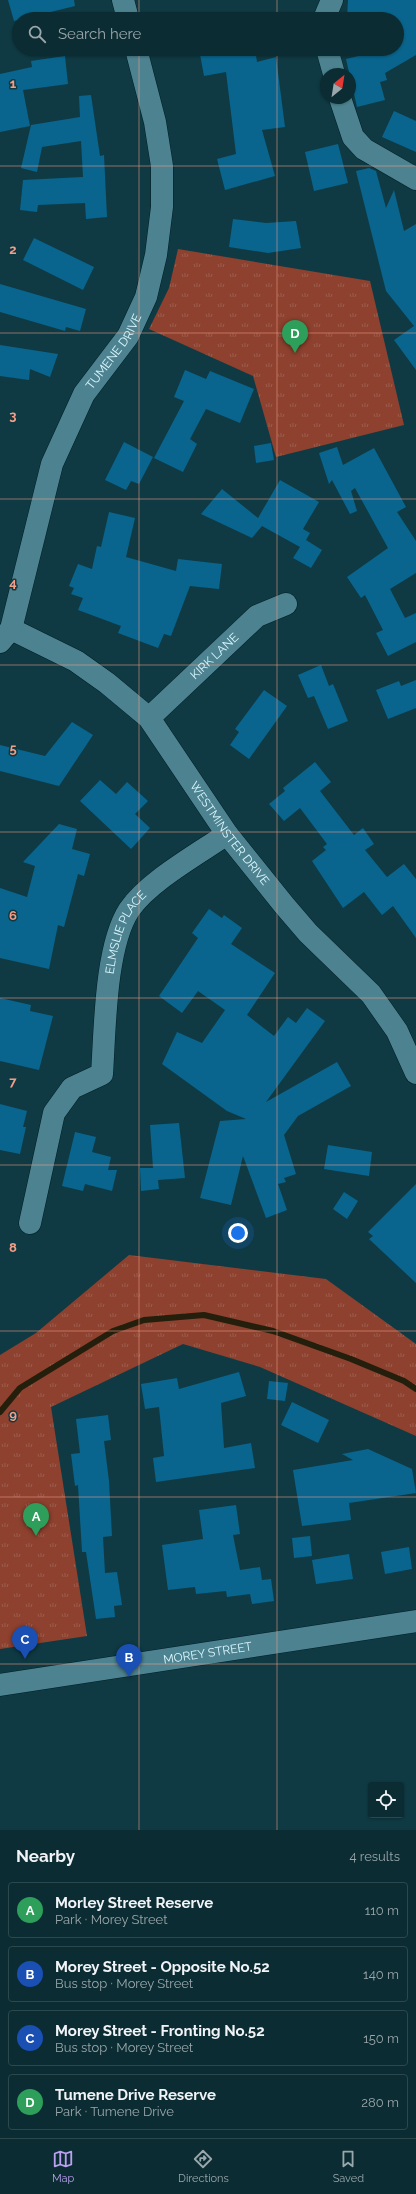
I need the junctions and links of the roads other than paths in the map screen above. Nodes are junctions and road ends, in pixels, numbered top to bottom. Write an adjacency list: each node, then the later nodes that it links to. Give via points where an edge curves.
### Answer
1 (123, 0): 3 (street)
2 (332, 0): 4 (street)
3 (126, 12)
4 (327, 12)
5 (138, 56): 11 (street, TUMENE DRIVE, via 155,122 162,166 162,207 156,255 146,297 128,336 84,394 52,464)
6 (329, 56): 7 (street)
7 (332, 68)
8 (342, 104): 9 (street, via 353,137 364,149)
9 (416, 179)
10 (286, 604): 12 (street, KIRK LANE, via 256,616)
11 (6, 636): 12 (street, WESTMINSTER DRIVE, via 76,661)
12 (149, 718): 13 (street, WESTMINSTER DRIVE)
13 (227, 834): 14 (street, WESTMINSTER DRIVE, via 308,933 371,994 397,1031); 15 (street, ELMSLIE PLACE, via 155,883 129,910 117,939 108,992 102,1074 72,1088 54,1113)
14 (416, 1073)
15 (30, 1223)
16 (416, 1621): 17 (street, MOREY STREET)
17 (0, 1685)

